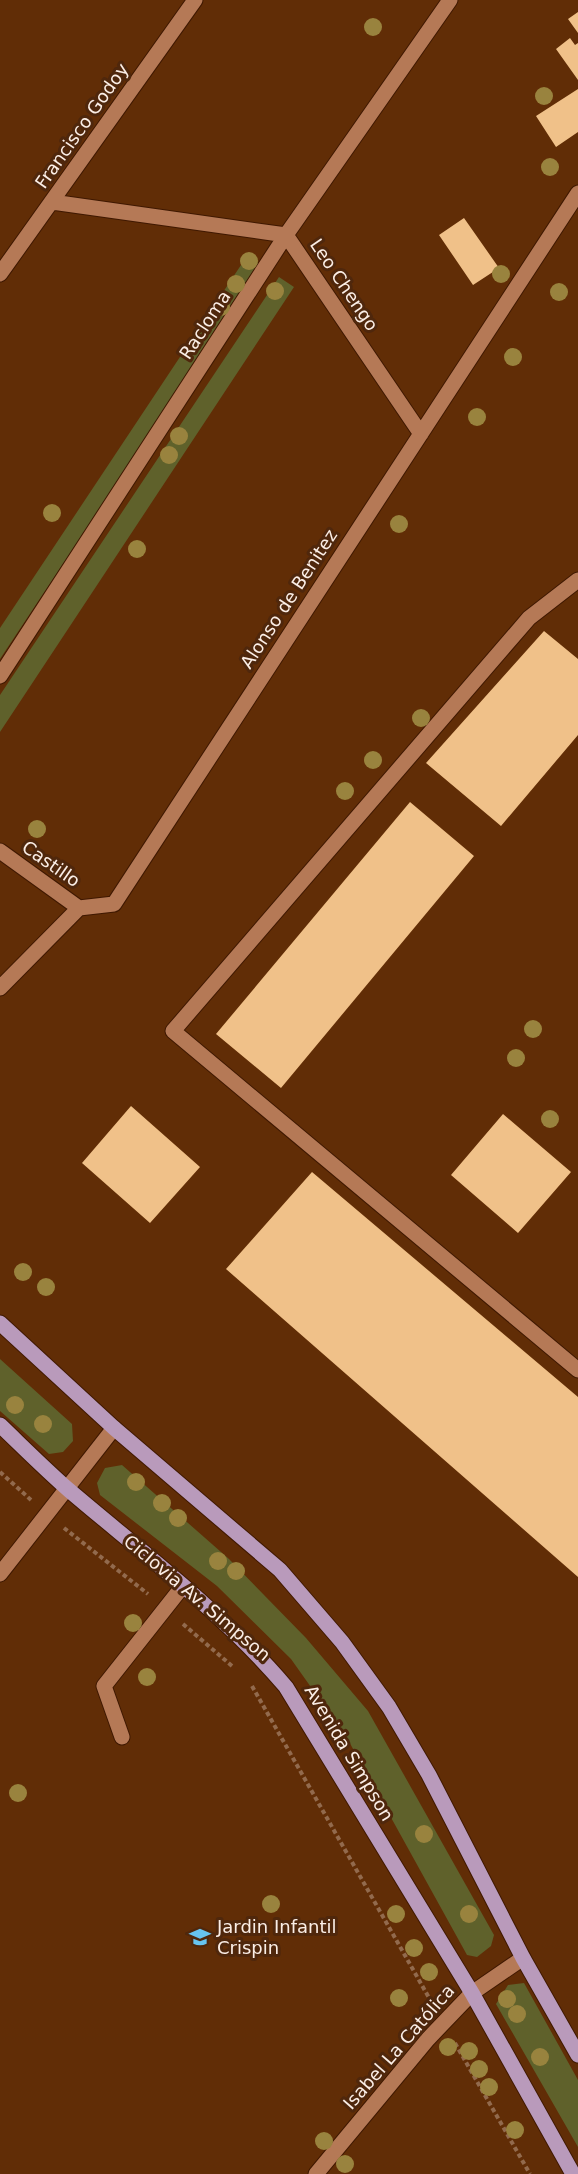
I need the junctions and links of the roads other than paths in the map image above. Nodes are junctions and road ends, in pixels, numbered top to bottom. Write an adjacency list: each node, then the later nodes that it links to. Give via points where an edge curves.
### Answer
1 (195, 0): 4 (street, Francisco Godoy)
2 (450, 0): 5 (street, Racloma)
3 (578, 193): 7 (street, Alonso de Benitez)
4 (52, 202): 5 (street, Leo Chengo); 6 (street, Francisco Godoy)
5 (286, 235): 7 (street, Leo Chengo); 9 (street, Racloma)
6 (0, 274)
7 (420, 434): 11 (street, Alonso de Benitez, via 114,904)
8 (578, 580): 14 (street, via 529,618 173,1031)
9 (0, 676)
10 (0, 851): 11 (street, Castillo)
11 (79, 908): 12 (street)
12 (0, 988)
13 (0, 1323): 16 (main road)
14 (578, 1370)
15 (0, 1425): 17 (main road, Avenida Simpson)
16 (114, 1428): 17 (street); 21 (main road, via 280,1570 342,1642 389,1707 429,1775)
17 (67, 1488): 18 (street); 19 (main road, Avenida Simpson)
18 (0, 1574)
19 (183, 1586): 20 (street, via 104,1686); 22 (main road, Avenida Simpson, via 257,1653 286,1688)
20 (122, 1737)
21 (523, 1958): 22 (street, Isabel La Católica); 23 (main road)
22 (472, 1992): 24 (street, Isabel La Católica); 25 (main road, Avenida Simpson)
23 (578, 2055)
24 (316, 2174)
25 (573, 2174)

